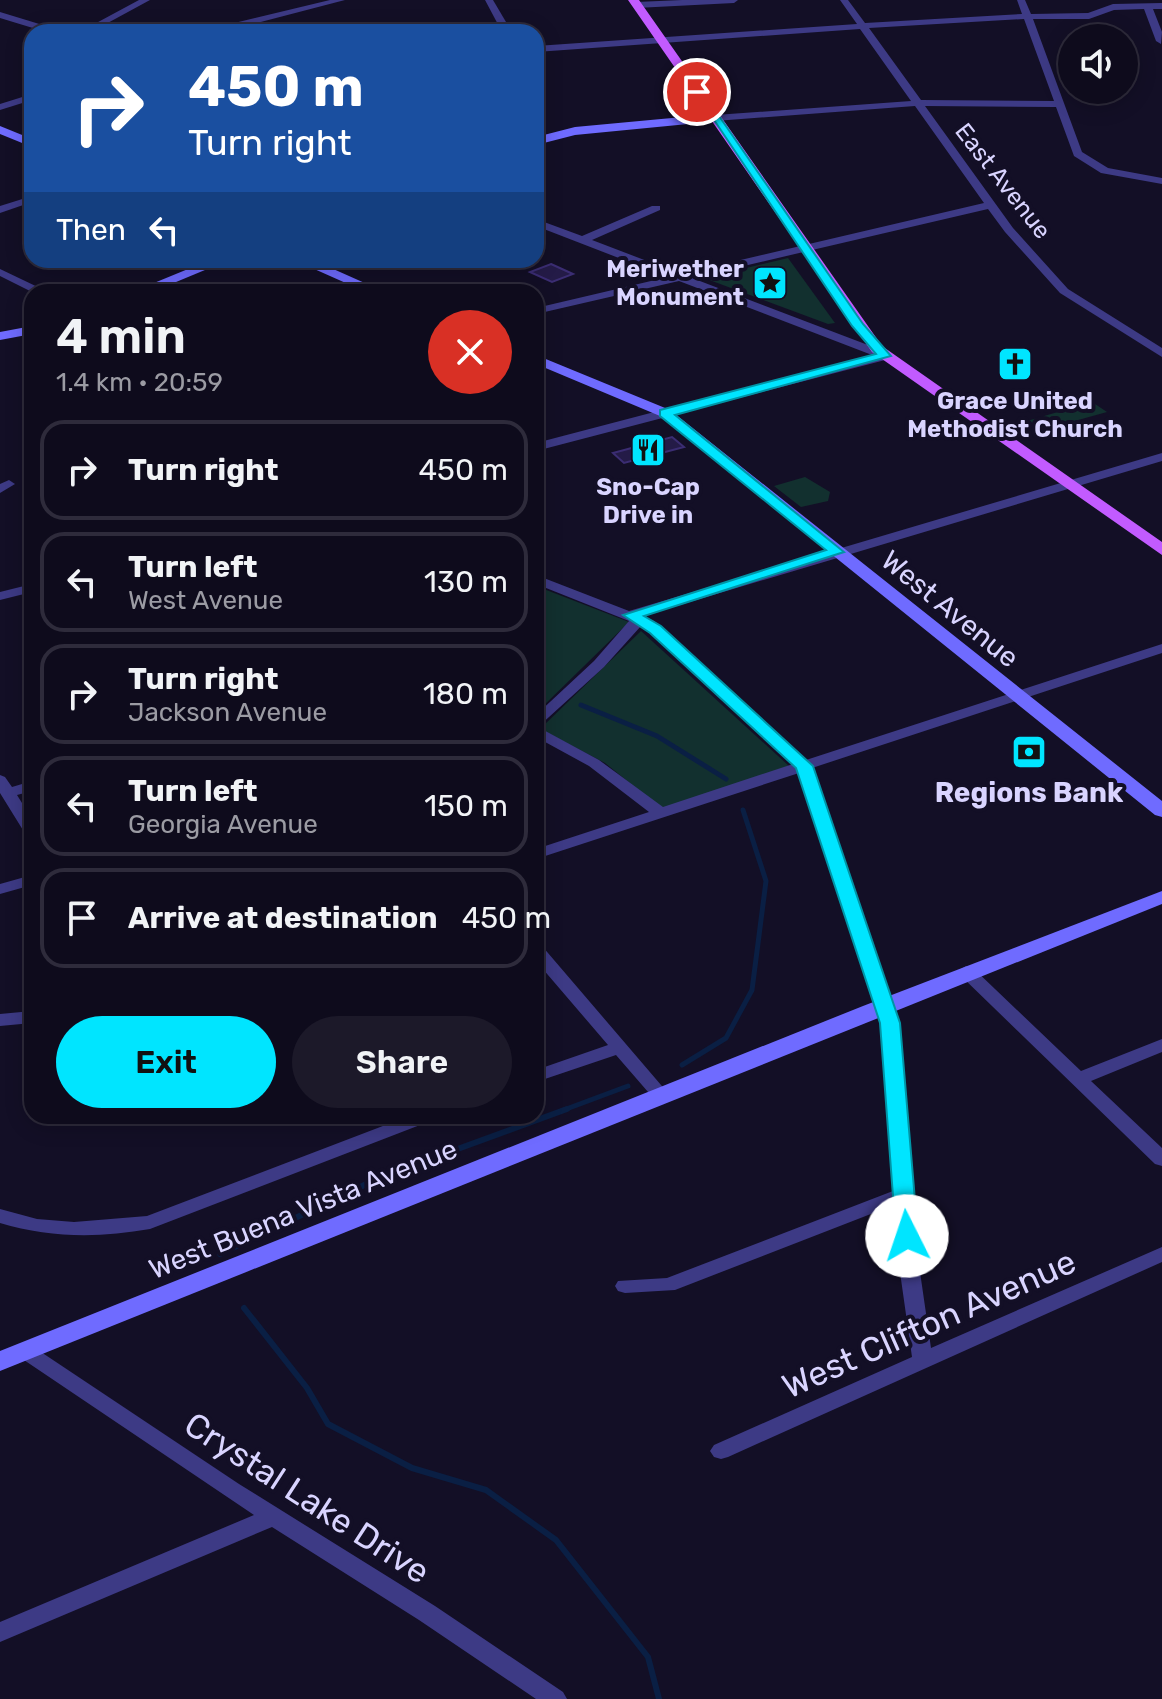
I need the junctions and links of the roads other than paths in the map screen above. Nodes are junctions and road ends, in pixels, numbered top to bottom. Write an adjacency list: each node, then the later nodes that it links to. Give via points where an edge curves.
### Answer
1 (146, 0): 13 (street)
2 (341, 0): 14 (street)
3 (489, 0): 15 (street)
4 (734, 0): 7 (street)
5 (844, 0): 16 (street, East Avenue)
6 (1021, 0): 11 (street)
7 (634, 2): 17 (main road)
8 (1147, 6): 9 (street); 11 (street, via 1113,7 1089,16); 18 (street)
9 (1162, 6)
10 (0, 15): 12 (street)
11 (1027, 15): 16 (street); 21 (street)
12 (30, 24)
13 (100, 24)
14 (242, 24)
15 (502, 24)
16 (862, 25): 17 (street); 22 (street, East Avenue)
17 (661, 40): 19 (street); 26 (main road)
18 (1161, 41)
19 (544, 48)
20 (24, 100): 25 (street)
21 (1058, 101)
22 (917, 103): 23 (street); 26 (street); 32 (street, East Avenue)
23 (1058, 104)
24 (1059, 104): 30 (street, via 1085,161 1105,171)
25 (0, 107)
26 (715, 118): 28 (street, via 575,131); 37 (main road)
27 (0, 130): 29 (street)
28 (544, 139)
29 (24, 140)
30 (1162, 181)
31 (24, 202): 34 (street)
32 (990, 205): 37 (street); 48 (street, East Avenue, via 1064,291)
33 (656, 208): 36 (street)
34 (0, 210)
35 (544, 225): 36 (street)
36 (582, 240): 41 (street)
37 (804, 247): 41 (street); 49 (main road)
38 (201, 268): 43 (street)
39 (320, 268): 44 (street)
40 (0, 272): 42 (street)
41 (678, 277): 45 (street); 49 (street)
42 (24, 284)
43 (160, 284)
44 (359, 284)
45 (544, 309)
46 (24, 332): 47 (street)
47 (0, 336)
48 (1162, 353)
49 (885, 356): 51 (street); 54 (main road)
50 (544, 362): 51 (street, West Avenue)
51 (665, 413): 52 (street); 56 (street, West Avenue)
52 (544, 445)
53 (1162, 457): 54 (street)
54 (1069, 486): 55 (main road); 56 (street)
55 (1162, 550)
56 (837, 552): 60 (street); 62 (street, West Avenue)
57 (544, 582): 60 (street)
58 (24, 590): 59 (street)
59 (0, 596)
60 (635, 617): 63 (street, via 599,664); 65 (street)
61 (1162, 648): 62 (street)
62 (1016, 696): 65 (street); 67 (street, West Avenue)
63 (544, 716)
64 (544, 735): 68 (street, via 594,763)
65 (804, 766): 68 (street); 76 (street)
66 (4, 786): 69 (street)
67 (1162, 811)
68 (661, 813): 70 (street)
69 (24, 819)
70 (544, 851)
71 (24, 882): 72 (street)
72 (0, 889)
73 (1162, 897): 75 (street, West Buena Vista Avenue)
74 (544, 960): 80 (street)
75 (966, 971): 76 (street, West Buena Vista Avenue); 82 (street)
76 (885, 1002): 83 (street, West Buena Vista Avenue); 86 (street)
77 (24, 1018): 78 (street)
78 (2, 1021)
79 (1162, 1045): 82 (street)
80 (618, 1048): 81 (street); 83 (street)
81 (544, 1073)
82 (1078, 1079): 85 (street)
83 (661, 1096): 90 (street, West Buena Vista Avenue)
84 (406, 1124): 87 (street, via 150,1222 64,1229)
85 (1162, 1159)
86 (904, 1194): 89 (street, via 668,1285); 91 (street)
87 (0, 1216)
88 (1162, 1254): 91 (street, West Clifton Avenue)
89 (625, 1286)
90 (25, 1351): 92 (street, West Buena Vista Avenue); 94 (street, Crystal Lake Drive)
91 (923, 1360): 93 (street, West Clifton Avenue)
92 (0, 1361)
93 (721, 1451)
94 (272, 1517): 95 (street); 96 (street, Crystal Lake Drive)
95 (0, 1632)
96 (553, 1699)

